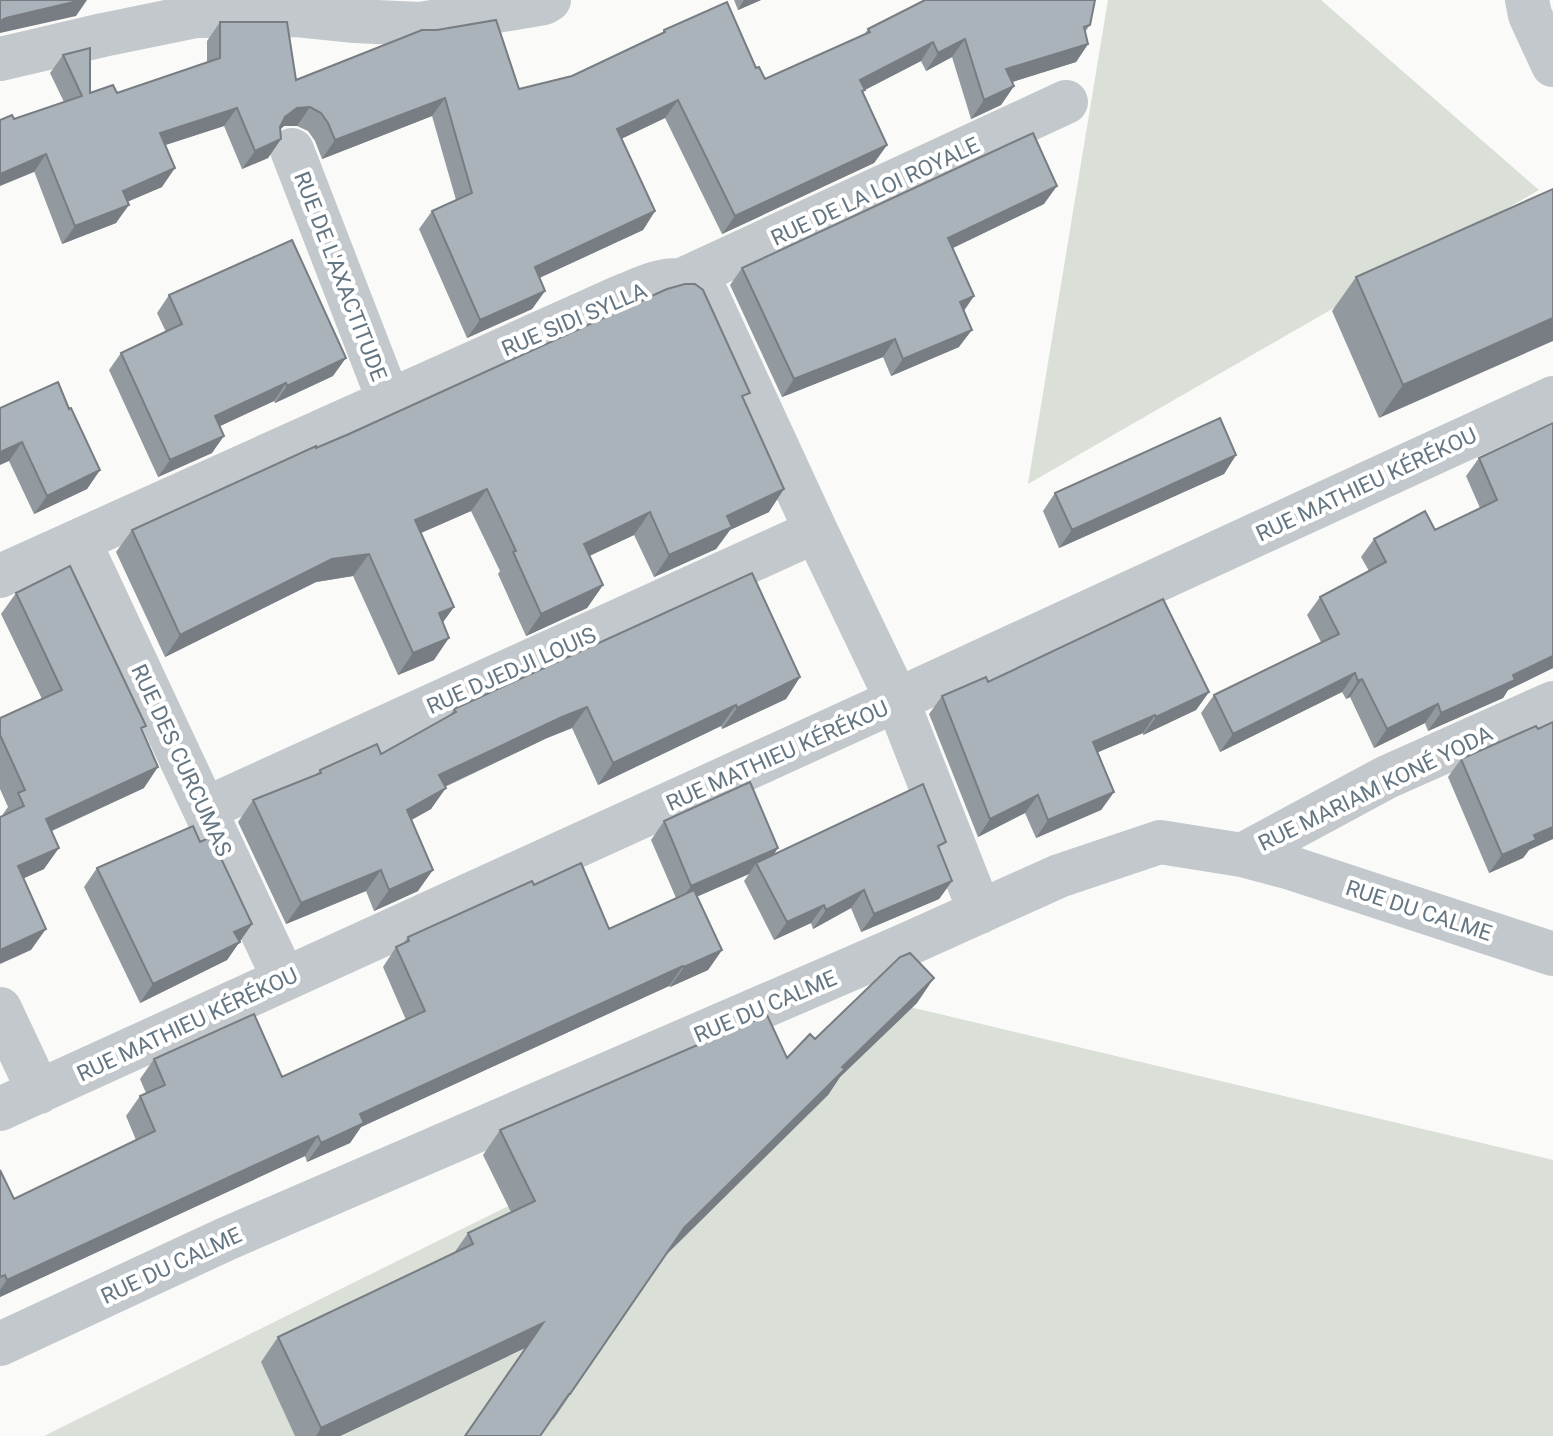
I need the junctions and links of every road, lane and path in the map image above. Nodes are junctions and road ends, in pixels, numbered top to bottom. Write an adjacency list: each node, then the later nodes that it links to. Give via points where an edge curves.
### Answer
1 (1527, 0): 6 (street)
2 (545, 1): 3 (street, via 420,24 355,21)
3 (297, 7): 4 (street)
4 (103, 17): 5 (street)
5 (0, 59)
6 (1553, 65)
7 (1066, 102): 9 (street, RUE DE LA LOI ROYALE)
8 (292, 150): 11 (street, RUE DE L'AXACTITUDE)
9 (684, 279): 11 (street, RUE SIDI SYLLA, via 620,297); 12 (street, via 708,297)
10 (1553, 398): 15 (street, RUE MATHIEU KÉRÉKOU)
11 (389, 401): 13 (street, RUE SIDI SYLLA)
12 (816, 531): 15 (street); 17 (street, RUE DJEDJI LOUIS)
13 (79, 541): 14 (street, RUE SIDI SYLLA); 17 (street, RUE DES CURCUMAS)
14 (0, 576)
15 (897, 700): 19 (street); 21 (street, RUE MATHIEU KÉRÉKOU)
16 (1553, 703): 18 (street, RUE MARIAM KONÉ YODA, via 1387,777)
17 (205, 809): 21 (street, RUE DES CURCUMAS)
18 (1242, 855): 19 (street, RUE DU CALME, via 1160,842 1059,876); 20 (street, RUE DU CALME)
19 (980, 912): 25 (street, RUE DU CALME, via 226,1239)
20 (1553, 954)
21 (284, 979): 23 (street, RUE MATHIEU KÉRÉKOU)
22 (0, 1009): 23 (street)
23 (39, 1092): 24 (street, RUE MATHIEU KÉRÉKOU)
24 (0, 1109)
25 (0, 1344)

